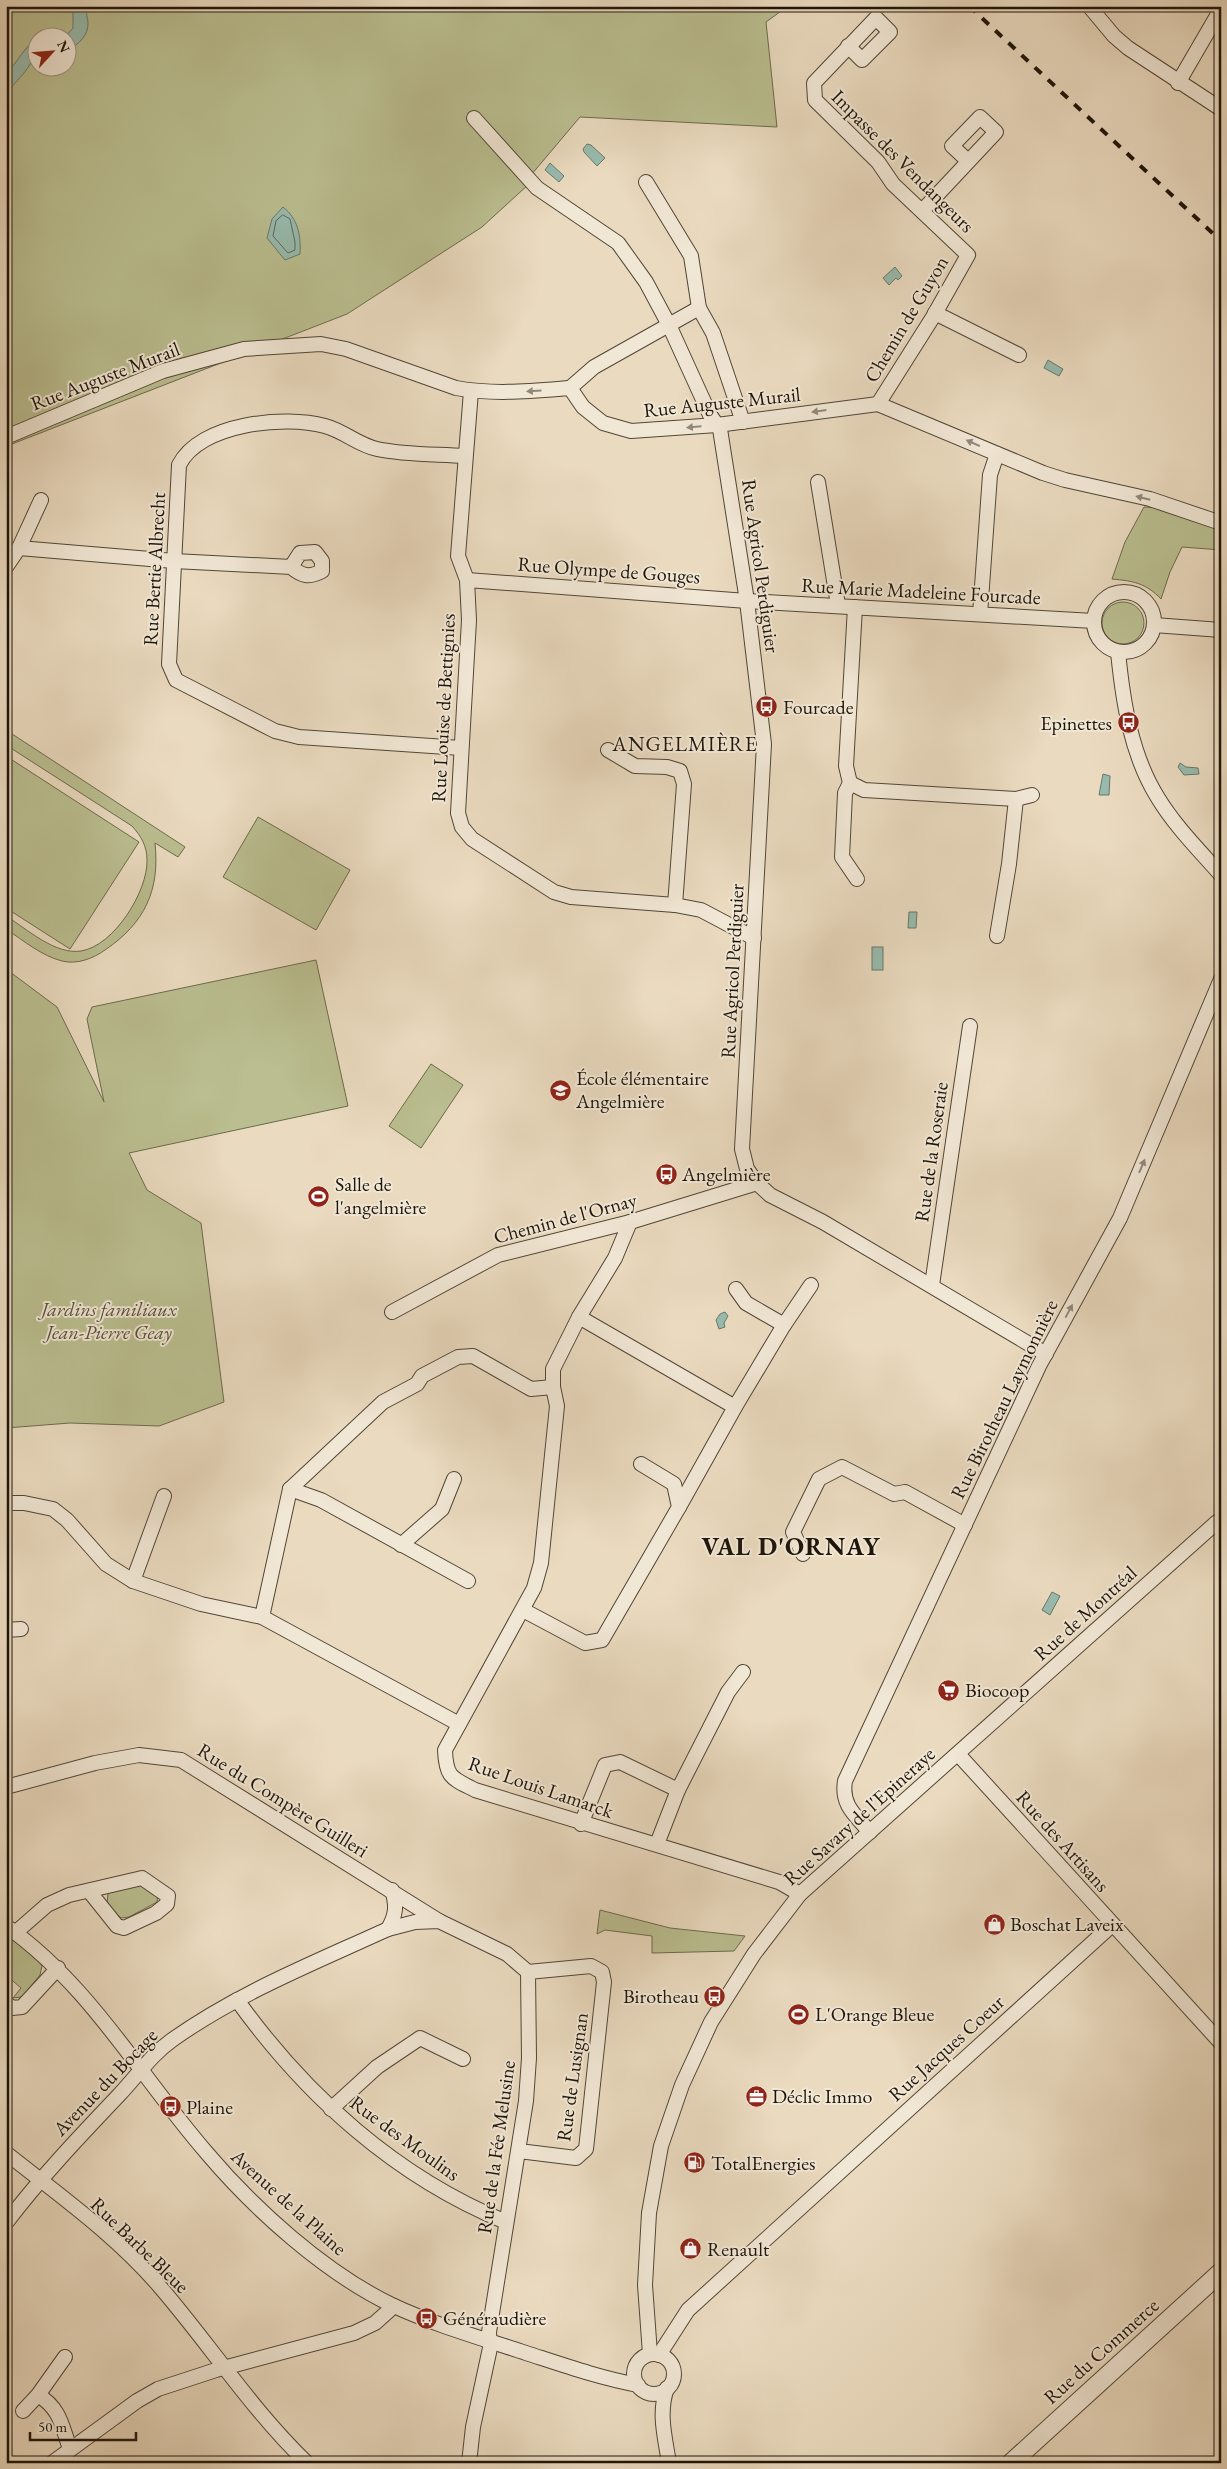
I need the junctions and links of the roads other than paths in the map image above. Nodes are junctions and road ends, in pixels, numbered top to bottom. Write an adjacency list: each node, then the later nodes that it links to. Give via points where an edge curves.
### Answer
1 (1089, 6): 4 (street, via 1114,36)
2 (1221, 9): 4 (street)
3 (848, 46): 9 (street, Impasse des Vendangeurs, via 814,83 815,100)
4 (1178, 83): 5 (street)
5 (1221, 109)
6 (474, 118): 13 (street, Rue Agricol Perdiguier, via 537,188 618,243 646,282)
7 (968, 161): 9 (street)
8 (646, 182): 11 (street, via 691,256)
9 (922, 211): 10 (street, Impasse des Vendangeurs)
10 (968, 255): 12 (street, Chemin de Guyon)
11 (700, 308): 13 (street); 18 (street, via 713,333)
12 (935, 313): 14 (street); 17 (street, Chemin de Guyon)
13 (669, 325): 15 (street, via 594,367); 19 (street, Rue Agricol Perdiguier, via 710,416)
14 (1019, 355)
15 (570, 388): 16 (street, Rue Auguste Murail, one-way to 16); 19 (street, Rue Auguste Murail, one-way to 15, via 631,431 603,423 583,407)
16 (471, 391): 20 (street, Rue Auguste Murail, via 346,349 321,344 244,349 163,371); 22 (street, Rue Louise de Bettignies)
17 (878, 404): 18 (street, Rue Auguste Murail, one-way to 18); 21 (street, one-way to 17)
18 (743, 422): 19 (street, Rue Auguste Murail)
19 (718, 425): 31 (street, Rue Agricol Perdiguier)
20 (6, 437)
21 (997, 454): 25 (street, one-way to 21, via 1150,499 1065,480); 34 (street, via 990,475)
22 (465, 456): 27 (street, Rue Bertie Albrecht, via 379,450 324,425 266,421 216,436 191,448 179,465); 30 (street, Rue Louise de Bettignies, via 458,556)
23 (818, 482): 32 (street)
24 (41, 500): 26 (street)
25 (1221, 523)
26 (19, 548): 27 (street); 28 (street)
27 (174, 561): 29 (street); 39 (street, Rue Bertie Albrecht, via 169,664 176,680 275,731 299,737)
28 (6, 567)
29 (291, 567)
30 (467, 580): 31 (street, Rue Olympe de Gouges); 39 (street, Rue Louise de Bettignies, via 469,620)
31 (747, 601): 32 (street, Rue Marie Madeleine Fourcade); 48 (street, Rue Agricol Perdiguier, via 764,744)
32 (838, 605): 33 (street, Rue Marie Madeleine Fourcade)
33 (855, 607): 34 (street, Rue Marie Madeleine Fourcade); 41 (street, via 846,766)
34 (980, 614): 35 (street, Rue Marie Madeleine Fourcade)
35 (1094, 621): 36 (street, via 1103,600 1125,592 1146,602 1154,616); 38 (street, via 1099,640)
36 (1154, 625): 37 (street); 38 (street, via 1145,645 1132,652)
37 (1221, 630)
38 (1118, 652): 44 (street, via 1131,736 1157,797)
39 (461, 748): 46 (street, Rue Louise de Bettignies, via 458,814 462,827 472,839 554,892 571,897)
40 (608, 750): 46 (street, via 636,766 668,767 680,771 684,784)
41 (850, 783): 43 (street, via 864,790); 45 (street, via 846,793 842,857)
42 (1032, 795): 43 (street)
43 (1016, 799): 47 (street)
44 (1221, 875)
45 (857, 879)
46 (675, 905): 48 (street, Rue Louise de Bettignies, via 701,910)
47 (997, 936)
48 (754, 938): 51 (street, Rue Agricol Perdiguier, via 742,1149 747,1169)
49 (1221, 980): 59 (street, Rue Birotheau Laymonnière, one-way to 49, via 1120,1218)
50 (970, 1026): 54 (street, Rue de la Roseraie)
51 (757, 1183): 52 (street, Chemin de l'Ornay); 54 (street, Rue Agricol Perdiguier, via 770,1195)
52 (630, 1222): 56 (street, Chemin de l'Ornay, via 498,1255); 57 (street, Rue Louis Lamarck, via 616,1258)
53 (812, 1285): 58 (street)
54 (932, 1285): 59 (street, Rue Agricol Perdiguier)
55 (736, 1289): 58 (street, via 746,1303)
56 (392, 1312)
57 (579, 1317): 60 (street, Rue Louis Lamarck, via 553,1369); 61 (street)
58 (784, 1325): 61 (street)
59 (1046, 1354): 69 (street, Rue Birotheau Laymonnière)
60 (553, 1387): 64 (street, via 531,1389 473,1356 458,1357 383,1402); 74 (street, Rue Louis Lamarck, via 557,1406 540,1563 534,1588)
61 (735, 1407): 67 (street)
62 (641, 1464): 67 (street, via 674,1484)
63 (454, 1479): 70 (street, via 442,1509)
64 (290, 1489): 70 (street, via 321,1500); 75 (street)
65 (164, 1496): 73 (street)
66 (6, 1503): 73 (street, via 53,1509 106,1564)
67 (679, 1507): 74 (street, via 602,1640 585,1643)
68 (1219, 1520): 80 (street, Rue de Montréal)
69 (965, 1525): 71 (street, via 905,1492 894,1494 842,1467 819,1479 793,1532); 84 (street, Rue Birotheau Laymonnière, via 845,1781 843,1793 848,1807)
70 (400, 1545): 72 (street)
71 (803, 1554)
72 (468, 1580)
73 (133, 1581): 75 (street, via 201,1604)
74 (523, 1610): 79 (street, Rue Louis Lamarck)
75 (262, 1617): 79 (street)
76 (21, 1629): 77 (street)
77 (6, 1630)
78 (743, 1672): 82 (street, via 728,1692)
79 (459, 1724): 83 (street, Rue Louis Lamarck, via 445,1750 446,1768 454,1779 475,1790)
80 (958, 1754): 84 (street, Rue Savary de l'Epineraye); 90 (street, Rue des Artisans)
81 (6, 1787): 86 (street, Rue du Compère Guilleri, via 95,1763 139,1755 181,1760)
82 (678, 1790): 83 (street, via 620,1762 605,1765); 85 (street)
83 (581, 1824): 85 (street, Rue Louis Lamarck)
84 (870, 1832): 88 (street, Rue Savary de l'Epineraye)
85 (657, 1844): 88 (street, Rue Louis Lamarck, via 779,1882)
86 (392, 1890): 89 (street, Rue du Compère Guilleri); 92 (street, via 396,1903 395,1917)
87 (89, 1891): 87 (street, via 142,1878 168,1896 167,1904 124,1928 117,1926); 91 (street, via 69,1895 47,1905)
88 (800, 1894): 110 (street, Rue Savary de l'Epineraye, via 754,1954 711,2022 682,2085 661,2146 649,2213 645,2285)
89 (439, 1921): 92 (street, Avenue du Bocage, via 415,1922); 94 (street, Avenue du Bocage, via 507,1954)
90 (1112, 1925): 97 (street, Rue des Artisans); 108 (street, Rue Jacques Coeur, via 688,2310)
91 (11, 1929): 93 (street, Avenue de la Plaine)
92 (388, 1929): 95 (street, Avenue du Bocage)
93 (58, 1968): 96 (street, via 22,2007 12,2008); 99 (street, Avenue de la Plaine)
94 (528, 1972): 101 (street, Rue de la Fée Melusine, via 529,2058); 101 (street, Rue de Lusignan, via 591,1966 602,1972 604,1982 586,2149 576,2158)
95 (237, 2000): 99 (street, Avenue du Bocage, via 170,2041); 100 (street, Rue des Moulins, via 262,2034)
96 (6, 2003)
97 (1221, 2043)
98 (463, 2060): 100 (street, via 420,2038 377,2067)
99 (141, 2069): 103 (street, Avenue du Bocage); 107 (street, Avenue de la Plaine, via 206,2152 244,2194 316,2257)
100 (331, 2110): 104 (street, Rue des Moulins, via 367,2141 436,2188)
101 (519, 2151): 104 (street, Rue de la Fée Melusine)
102 (6, 2153): 103 (street, Rue Barbe Bleue)
103 (40, 2179): 105 (street, Avenue du Bocage); 114 (street, Rue Barbe Bleue, via 112,2239 160,2286)
104 (506, 2222): 109 (street, Rue de la Fée Melusine)
105 (6, 2223)
106 (1221, 2272): 126 (street, Rue du Commerce)
107 (394, 2306): 109 (street, Avenue de la Plaine); 114 (street, via 375,2322 354,2333)
108 (678, 2325): 110 (street, Rue Jacques Coeur, via 669,2342); 113 (street, Rue Jacques Coeur)
109 (489, 2341): 115 (street, Avenue de la Plaine); 124 (street, Rue de la Fée Melusine)
110 (654, 2354): 112 (street, via 644,2357); 113 (street)
111 (65, 2357): 118 (street)
112 (635, 2366): 115 (street); 117 (street, via 635,2379)
113 (672, 2366): 116 (street, via 673,2378)
114 (226, 2369): 121 (street, via 158,2389); 123 (street, Rue Barbe Bleue)
115 (602, 2377): 117 (street, Avenue de la Plaine)
116 (668, 2388): 117 (street, via 658,2393); 120 (street, via 663,2399)
117 (642, 2389): 120 (street)
118 (38, 2395): 119 (street); 121 (street, via 57,2411)
119 (23, 2411)
120 (662, 2422): 125 (street)
121 (70, 2449): 122 (street)
122 (52, 2463)
123 (307, 2463)
124 (469, 2463)
125 (669, 2463)
126 (1011, 2463)

